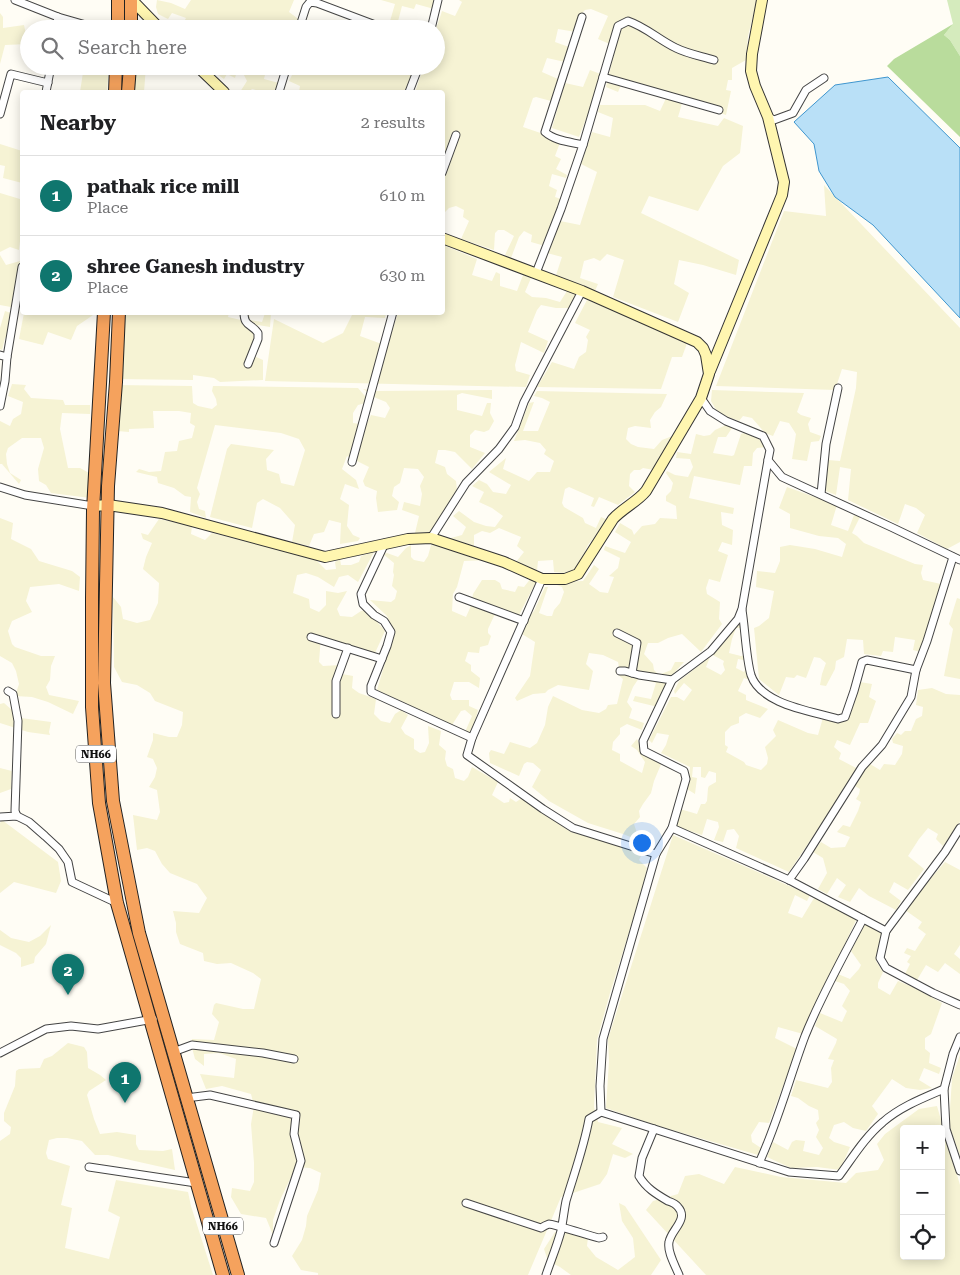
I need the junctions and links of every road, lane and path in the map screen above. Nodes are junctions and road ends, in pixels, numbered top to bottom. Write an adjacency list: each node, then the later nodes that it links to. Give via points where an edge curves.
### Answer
1 (16, 0): 6 (street)
2 (118, 0): 10 (highway)
3 (131, 0): 11 (highway); 12 (main road)
4 (438, 0): 15 (street)
5 (762, 0): 34 (main road, via 751,71)
6 (58, 17): 8 (street); 9 (street)
7 (582, 17): 36 (street, via 545,132)
8 (58, 20)
9 (68, 20)
10 (118, 20)
11 (132, 20)
12 (151, 20)
13 (302, 20): 14 (street, via 310,2)
14 (362, 20)
15 (433, 20)
16 (714, 60): 23 (street, via 677,49 628,21 618,26)
17 (49, 75): 25 (street)
18 (116, 75): 27 (highway)
19 (129, 75): 28 (highway)
20 (207, 75): 29 (main road)
21 (284, 75): 30 (street)
22 (416, 75): 31 (street)
23 (603, 78): 32 (street); 36 (street)
24 (824, 78): 34 (street, via 806,90 793,113 774,120)
25 (48, 83): 26 (street); 33 (street, via 12,74)
26 (46, 90)
27 (115, 90)
28 (128, 90)
29 (222, 90)
30 (280, 90)
31 (410, 90)
32 (719, 110)
33 (0, 114)
34 (768, 117): 48 (main road, via 784,182 782,195)
35 (456, 136): 37 (street)
36 (583, 145): 39 (street)
37 (445, 165)
38 (445, 239): 39 (main road)
39 (536, 273): 41 (main road)
40 (20, 276): 46 (street)
41 (582, 291): 48 (main road, via 697,342 706,355); 58 (street, via 524,402 515,427 466,483)
42 (104, 315): 57 (highway, NH66)
43 (120, 315): 56 (highway, NH66)
44 (244, 315): 47 (street, via 247,324 258,333)
45 (392, 315): 53 (street)
46 (3, 356): 51 (street, via 6,381)
47 (248, 364)
48 (709, 374): 50 (main road)
49 (838, 388): 55 (street, via 826,444)
50 (701, 398): 52 (street, via 710,411 726,421 763,436 770,450); 61 (main road, via 646,491 613,518 578,574 570,578)
51 (0, 406)
52 (768, 460): 55 (street, via 782,477); 63 (street)
53 (352, 462)
54 (0, 487): 57 (street, via 25,495)
55 (821, 494): 60 (street)
56 (108, 505): 57 (main road); 59 (main road, via 162,513 325,557); 86 (highway, NH66, via 104,683 113,801)
57 (93, 506): 82 (highway, NH66, via 92,707 99,803)
58 (431, 538): 59 (main road); 61 (main road, via 504,562)
59 (385, 544): 68 (street, via 361,594 363,604 384,621 391,632)
60 (956, 559): 69 (street)
61 (542, 579): 64 (street)
62 (459, 597): 64 (street)
63 (742, 609): 69 (street, via 751,676 756,685 780,703 838,719 845,717 862,662 867,660); 72 (street, via 738,619 711,651)
64 (524, 621): 75 (street)
65 (617, 633): 71 (street, via 637,643)
66 (312, 637): 67 (street)
67 (348, 648): 68 (street); 74 (street, via 336,681)
68 (382, 659): 75 (street, via 371,692)
69 (916, 670): 81 (street, via 911,696 896,723 882,746 862,767)
70 (620, 671): 71 (street)
71 (632, 673): 72 (street)
72 (672, 680): 78 (street, via 643,741 644,751 684,771 686,779)
73 (8, 691): 77 (street, via 13,694 18,721)
74 (336, 714)
75 (472, 738): 80 (street, via 467,755 573,828)
76 (0, 816): 77 (street)
77 (17, 816): 82 (street, via 59,849 68,862 72,882)
78 (672, 828): 80 (street); 81 (street)
79 (960, 828): 84 (street)
80 (656, 854): 93 (street, via 603,1039)
81 (789, 880): 83 (street)
82 (117, 903): 86 (highway, NH66)
83 (863, 919): 84 (street); 95 (street, via 830,981 806,1036)
84 (886, 931): 85 (street, via 880,958 886,968)
85 (960, 1005)
86 (157, 1019): 88 (highway, NH66); 89 (street, via 98,1029 71,1026 46,1029); 98 (highway, NH66)
87 (960, 1037): 91 (street)
88 (173, 1052): 90 (street, via 192,1045); 92 (highway, NH66)
89 (0, 1053)
90 (294, 1059)
91 (944, 1089): 95 (street, via 883,1122 839,1176 789,1172); 97 (street, via 946,1129)
92 (186, 1098): 102 (street, via 210,1095 296,1115 294,1134 301,1160); 104 (highway, NH66)
93 (601, 1112): 94 (street); 100 (street, via 589,1119)
94 (654, 1129): 95 (street); 106 (street, via 642,1158 639,1176 649,1189 678,1207 681,1214 680,1223 669,1242 669,1252)
95 (759, 1163)
96 (89, 1166): 98 (street)
97 (960, 1171)
98 (196, 1183): 103 (highway, NH66)
99 (466, 1203): 100 (street, via 541,1228 549,1224)
100 (562, 1228): 101 (street); 105 (street)
101 (603, 1237)
102 (274, 1243)
103 (223, 1275)
104 (238, 1275)
105 (546, 1275)
106 (679, 1275)

